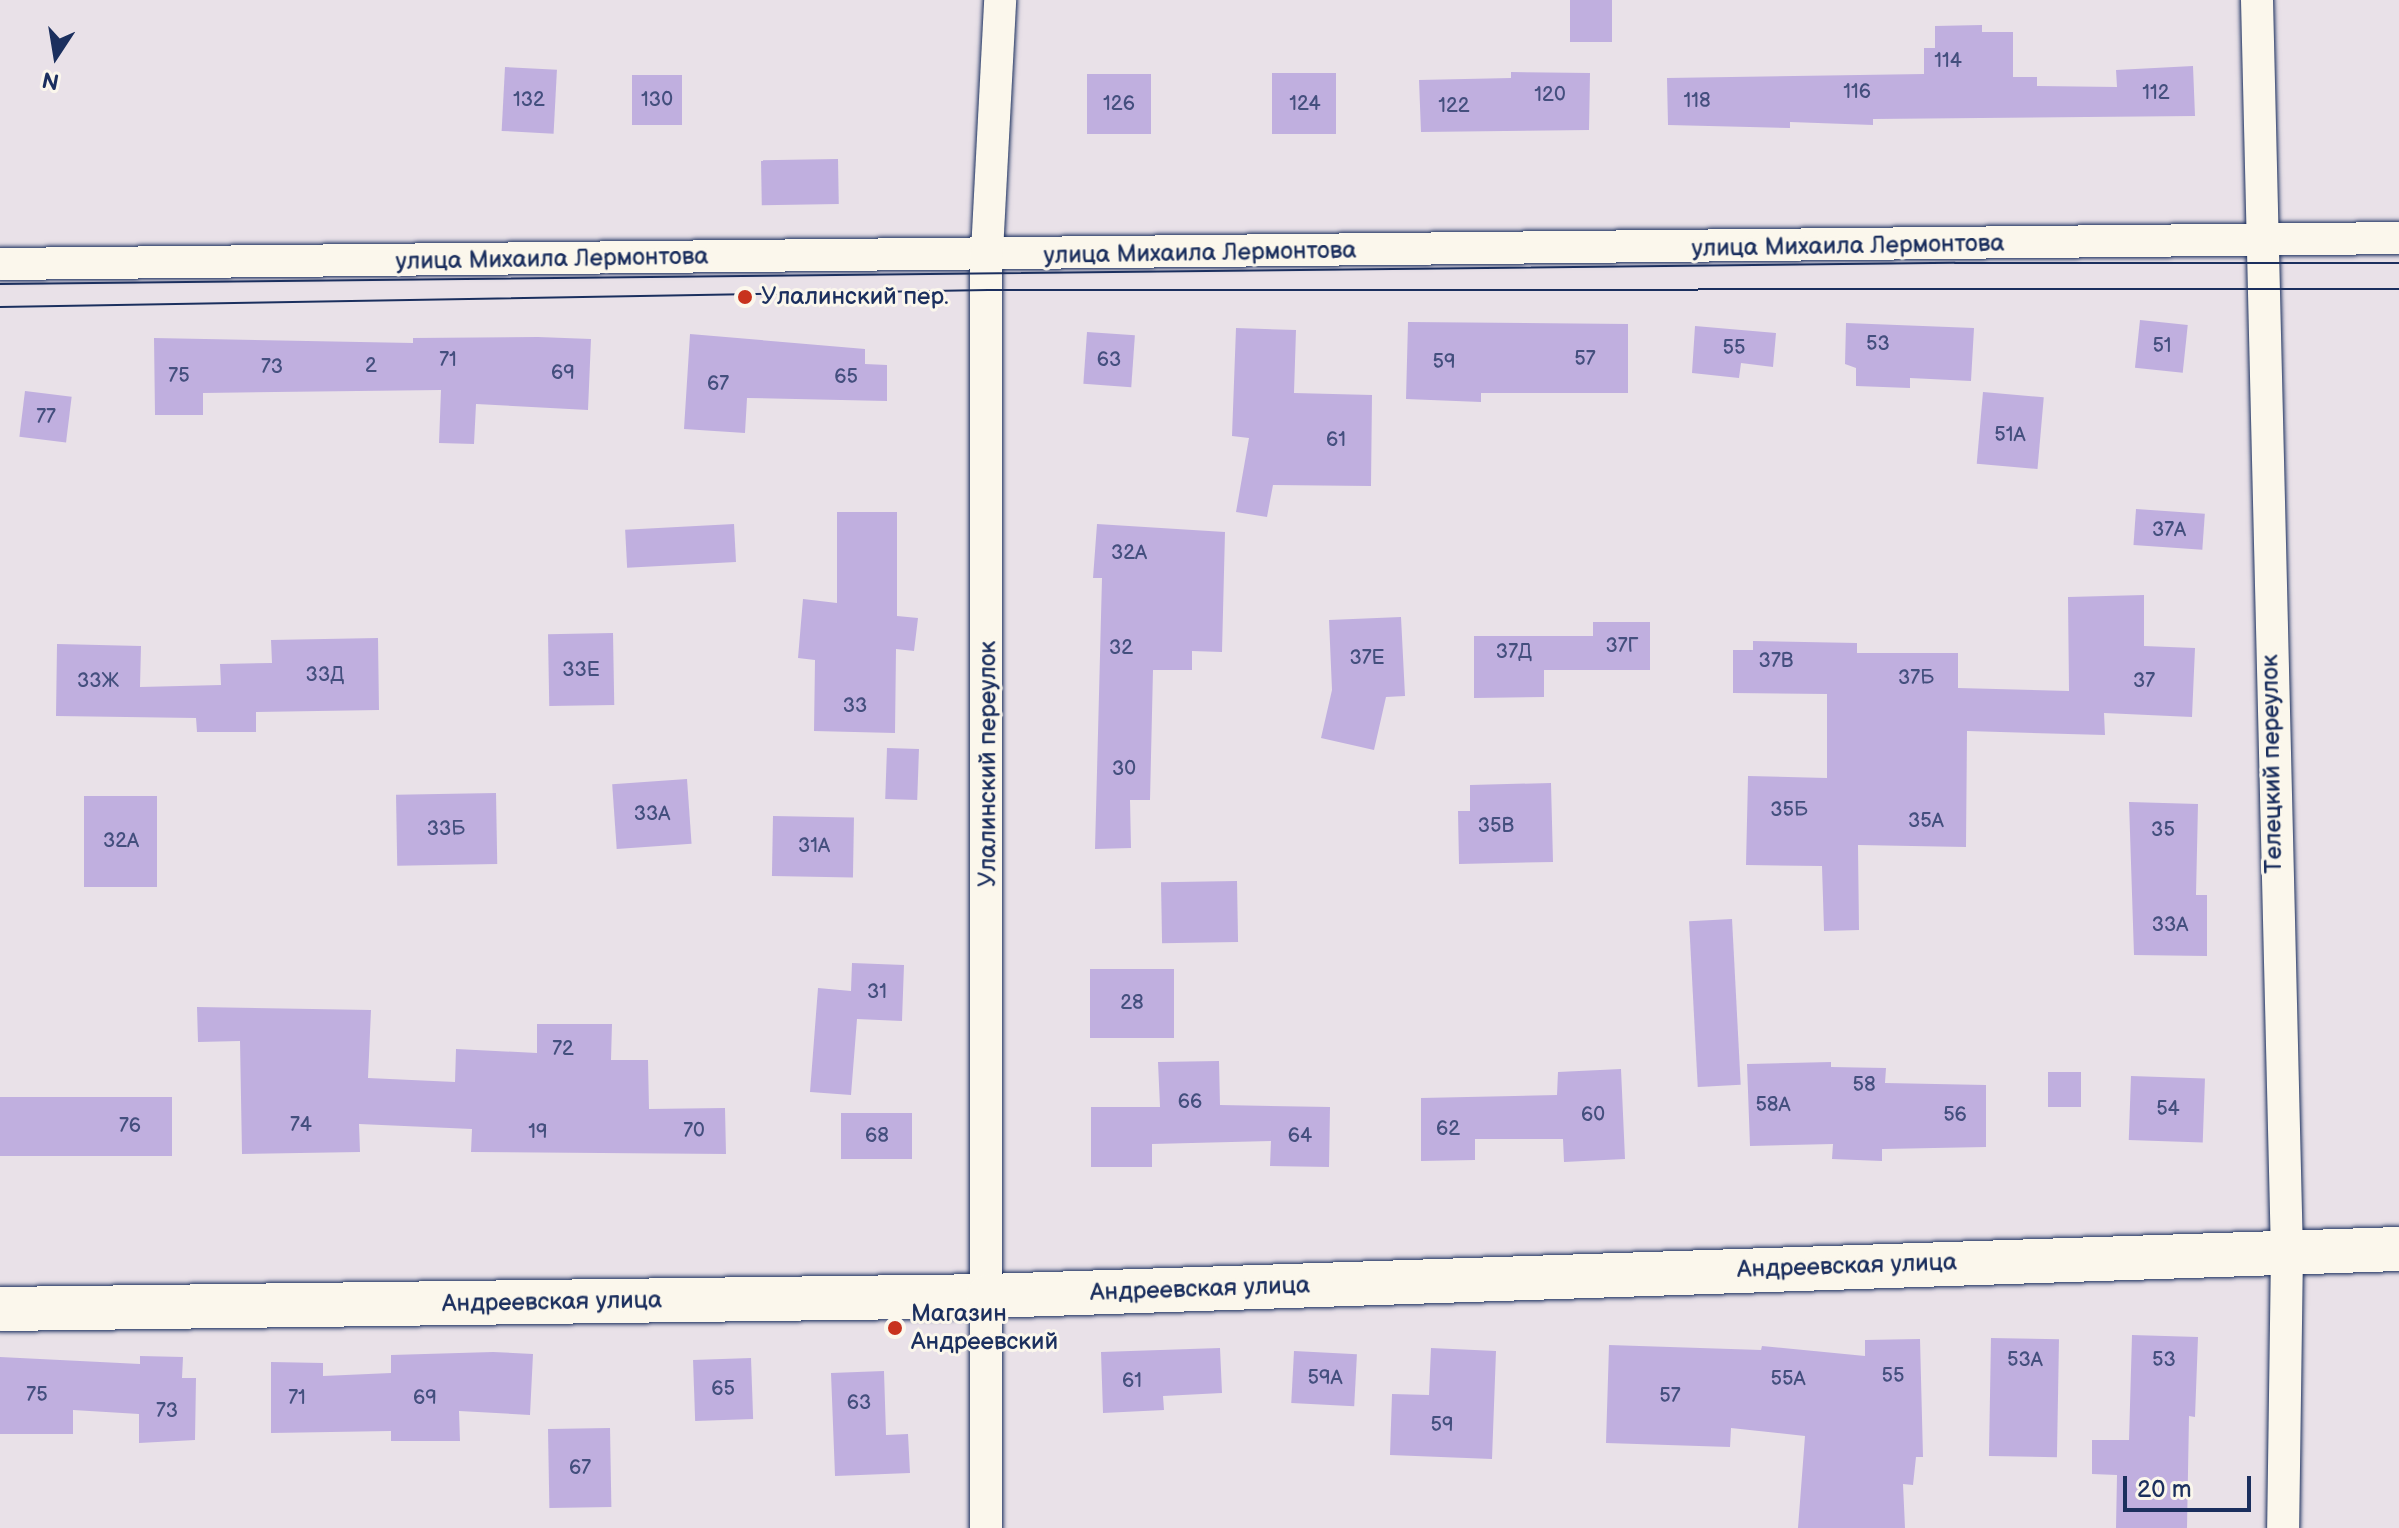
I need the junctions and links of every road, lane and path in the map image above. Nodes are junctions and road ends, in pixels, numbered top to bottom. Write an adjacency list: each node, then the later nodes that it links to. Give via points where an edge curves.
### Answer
1 (1000, 0): 5 (street, Улалинский переулок)
2 (2257, 0): 4 (street, Телецкий переулок)
3 (2399, 238): 4 (street, улица Михаила Лермонтова)
4 (2260, 242): 5 (street, улица Михаила Лермонтова); 8 (street, Телецкий переулок)
5 (987, 255): 6 (street, улица Михаила Лермонтова); 9 (street, Улалинский переулок)
6 (0, 264)
7 (2399, 1249): 8 (street, Андреевская улица)
8 (2287, 1252): 9 (street, Андреевская улица); 12 (street, Телецкий переулок)
9 (989, 1296): 10 (street, Андреевская улица); 11 (street, Улалинский переулок)
10 (0, 1309)
11 (986, 1528)
12 (2283, 1528)

